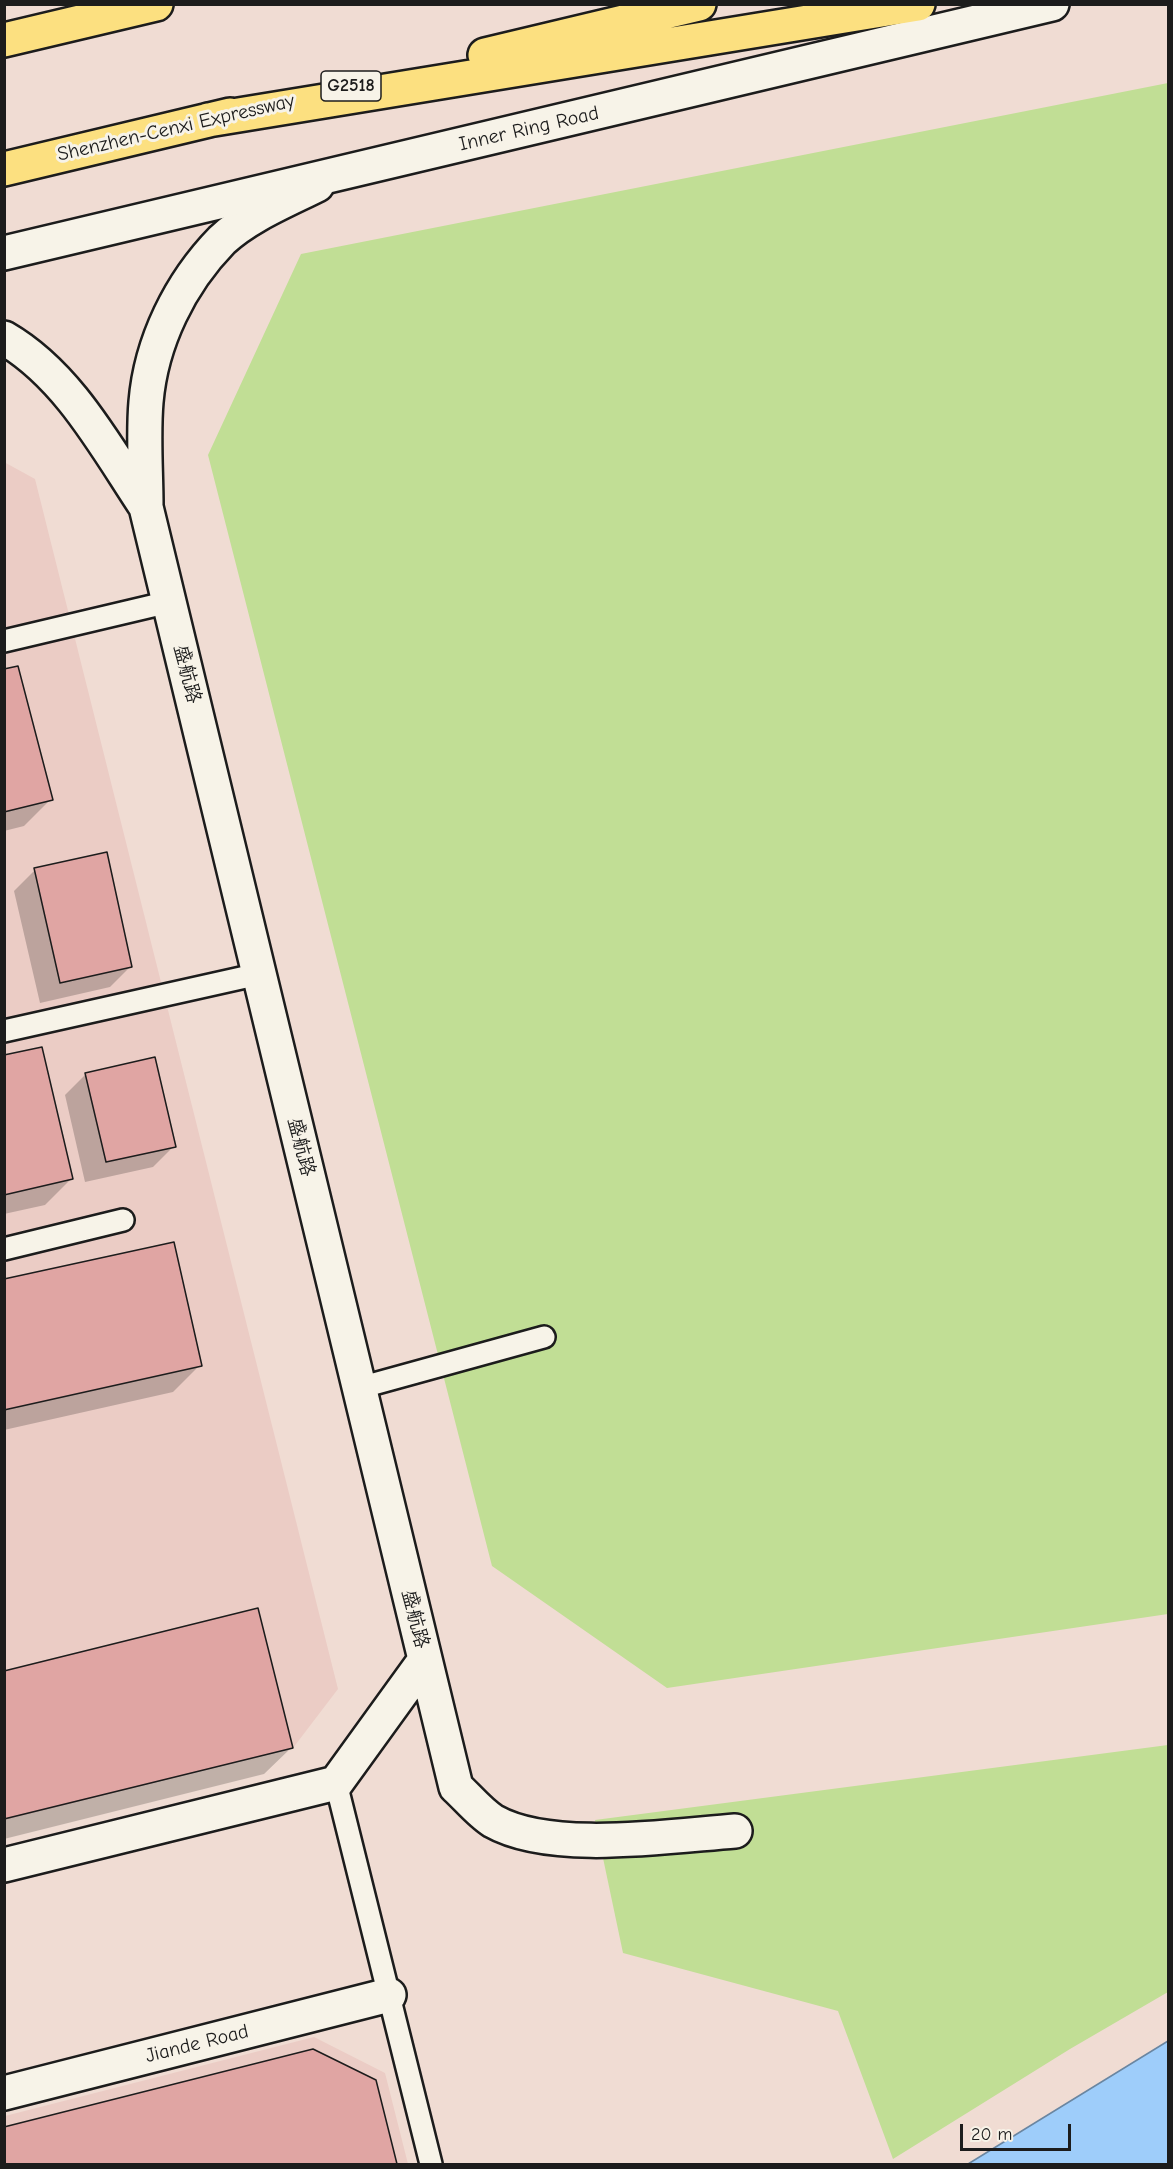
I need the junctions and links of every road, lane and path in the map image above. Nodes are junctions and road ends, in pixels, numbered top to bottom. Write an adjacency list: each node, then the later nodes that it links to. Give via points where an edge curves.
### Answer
1 (140, 4): 6 (highway)
2 (156, 4): 6 (highway)
3 (699, 4): 8 (highway, Shenzhen-Cenxi Expressway / G2518)
4 (918, 4): 8 (highway)
5 (1052, 4): 10 (street, Inner Ring Road)
6 (97, 18): 7 (highway)
7 (4, 40)
8 (208, 120): 9 (highway, Shenzhen-Cenxi Expressway / G2518)
9 (4, 169)
10 (337, 175): 11 (street, Inner Ring Road); 13 (street, via 262,213 223,239 184,286 158,340 146,401)
11 (4, 253)
12 (4, 338): 13 (street, via 49,373 77,405)
13 (146, 507): 14 (street, 盛航路)
14 (169, 602): 15 (lane); 16 (street, 盛航路)
15 (4, 641)
16 (259, 974): 17 (lane); 21 (street, 盛航路)
17 (4, 1031)
18 (123, 1220): 19 (lane)
19 (4, 1249)
20 (544, 1337): 21 (lane)
21 (359, 1388): 22 (street, 盛航路)
22 (425, 1660): 23 (street); 24 (street, 盛航路, via 456,1787 493,1821 548,1839 630,1839)
23 (336, 1783): 25 (street); 26 (lane)
24 (735, 1831)
25 (4, 1865)
26 (389, 1995): 27 (street, Jiande Road); 28 (lane)
27 (4, 2093)
28 (431, 2164)

